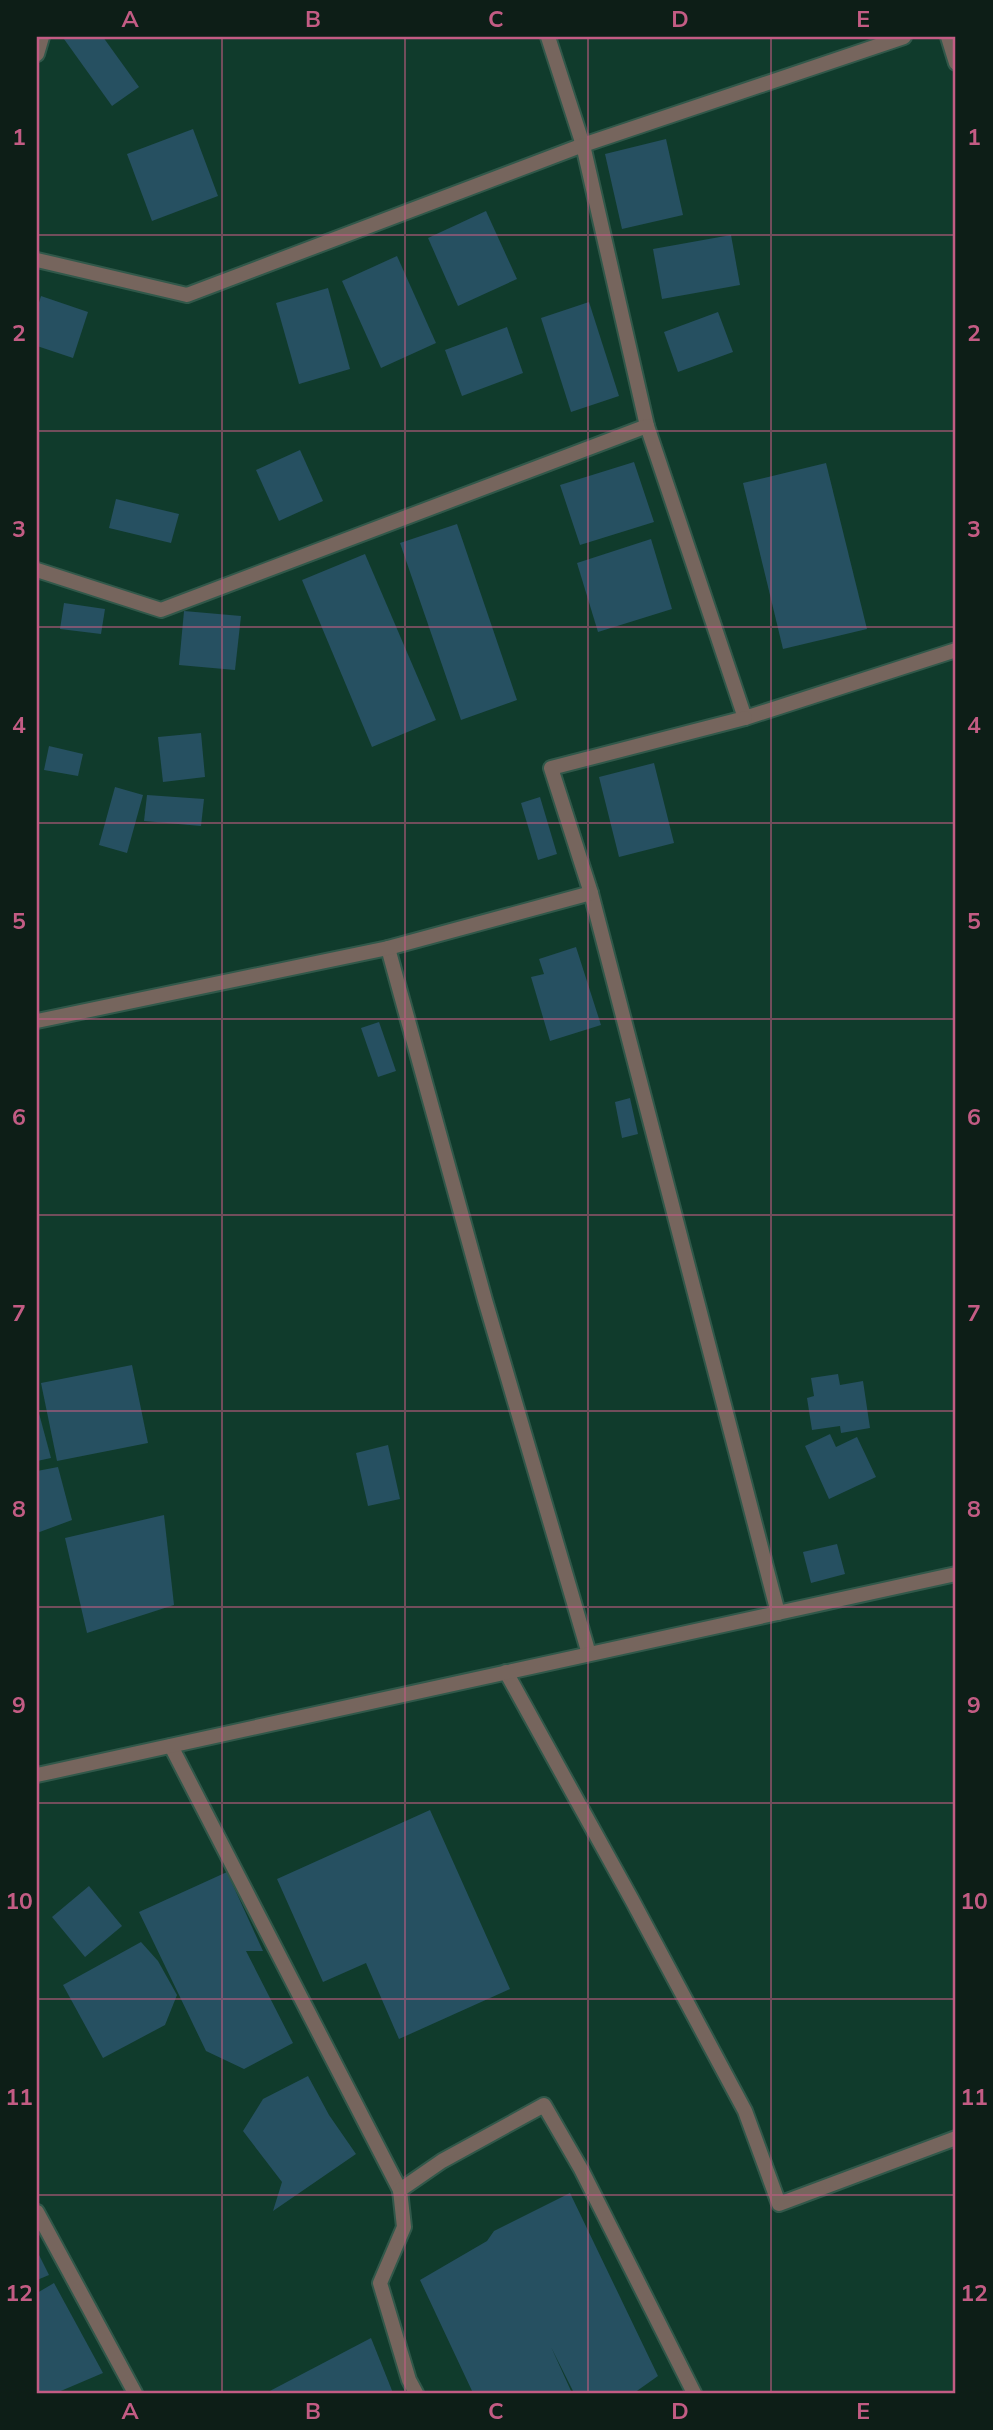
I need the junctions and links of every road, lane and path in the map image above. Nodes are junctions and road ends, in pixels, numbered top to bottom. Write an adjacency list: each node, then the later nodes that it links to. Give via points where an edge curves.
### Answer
1 (42, 37): 5 (street)
2 (548, 37): 7 (street)
3 (904, 37): 7 (street)
4 (948, 37): 6 (street)
5 (37, 54)
6 (956, 63)
7 (583, 145): 8 (street, via 187,295); 9 (street)
8 (37, 260)
9 (648, 426): 10 (street, via 161,610); 12 (street)
10 (37, 570)
11 (956, 650): 12 (street)
12 (745, 718): 13 (street, via 551,768)
13 (591, 893): 14 (street); 17 (street)
14 (388, 948): 15 (street); 18 (street)
15 (37, 1021)
16 (956, 1574): 17 (street)
17 (778, 1613): 18 (street)
18 (589, 1654): 19 (street)
19 (506, 1672): 20 (street); 22 (street, via 745,2112 779,2204)
20 (171, 1746): 21 (street); 23 (street)
21 (37, 1775)
22 (956, 2138)
23 (400, 2190): 26 (street, via 404,2227 380,2283); 27 (street, via 442,2161 544,2105)
24 (37, 2212): 25 (street)
25 (135, 2393)
26 (416, 2393)
27 (694, 2393)

